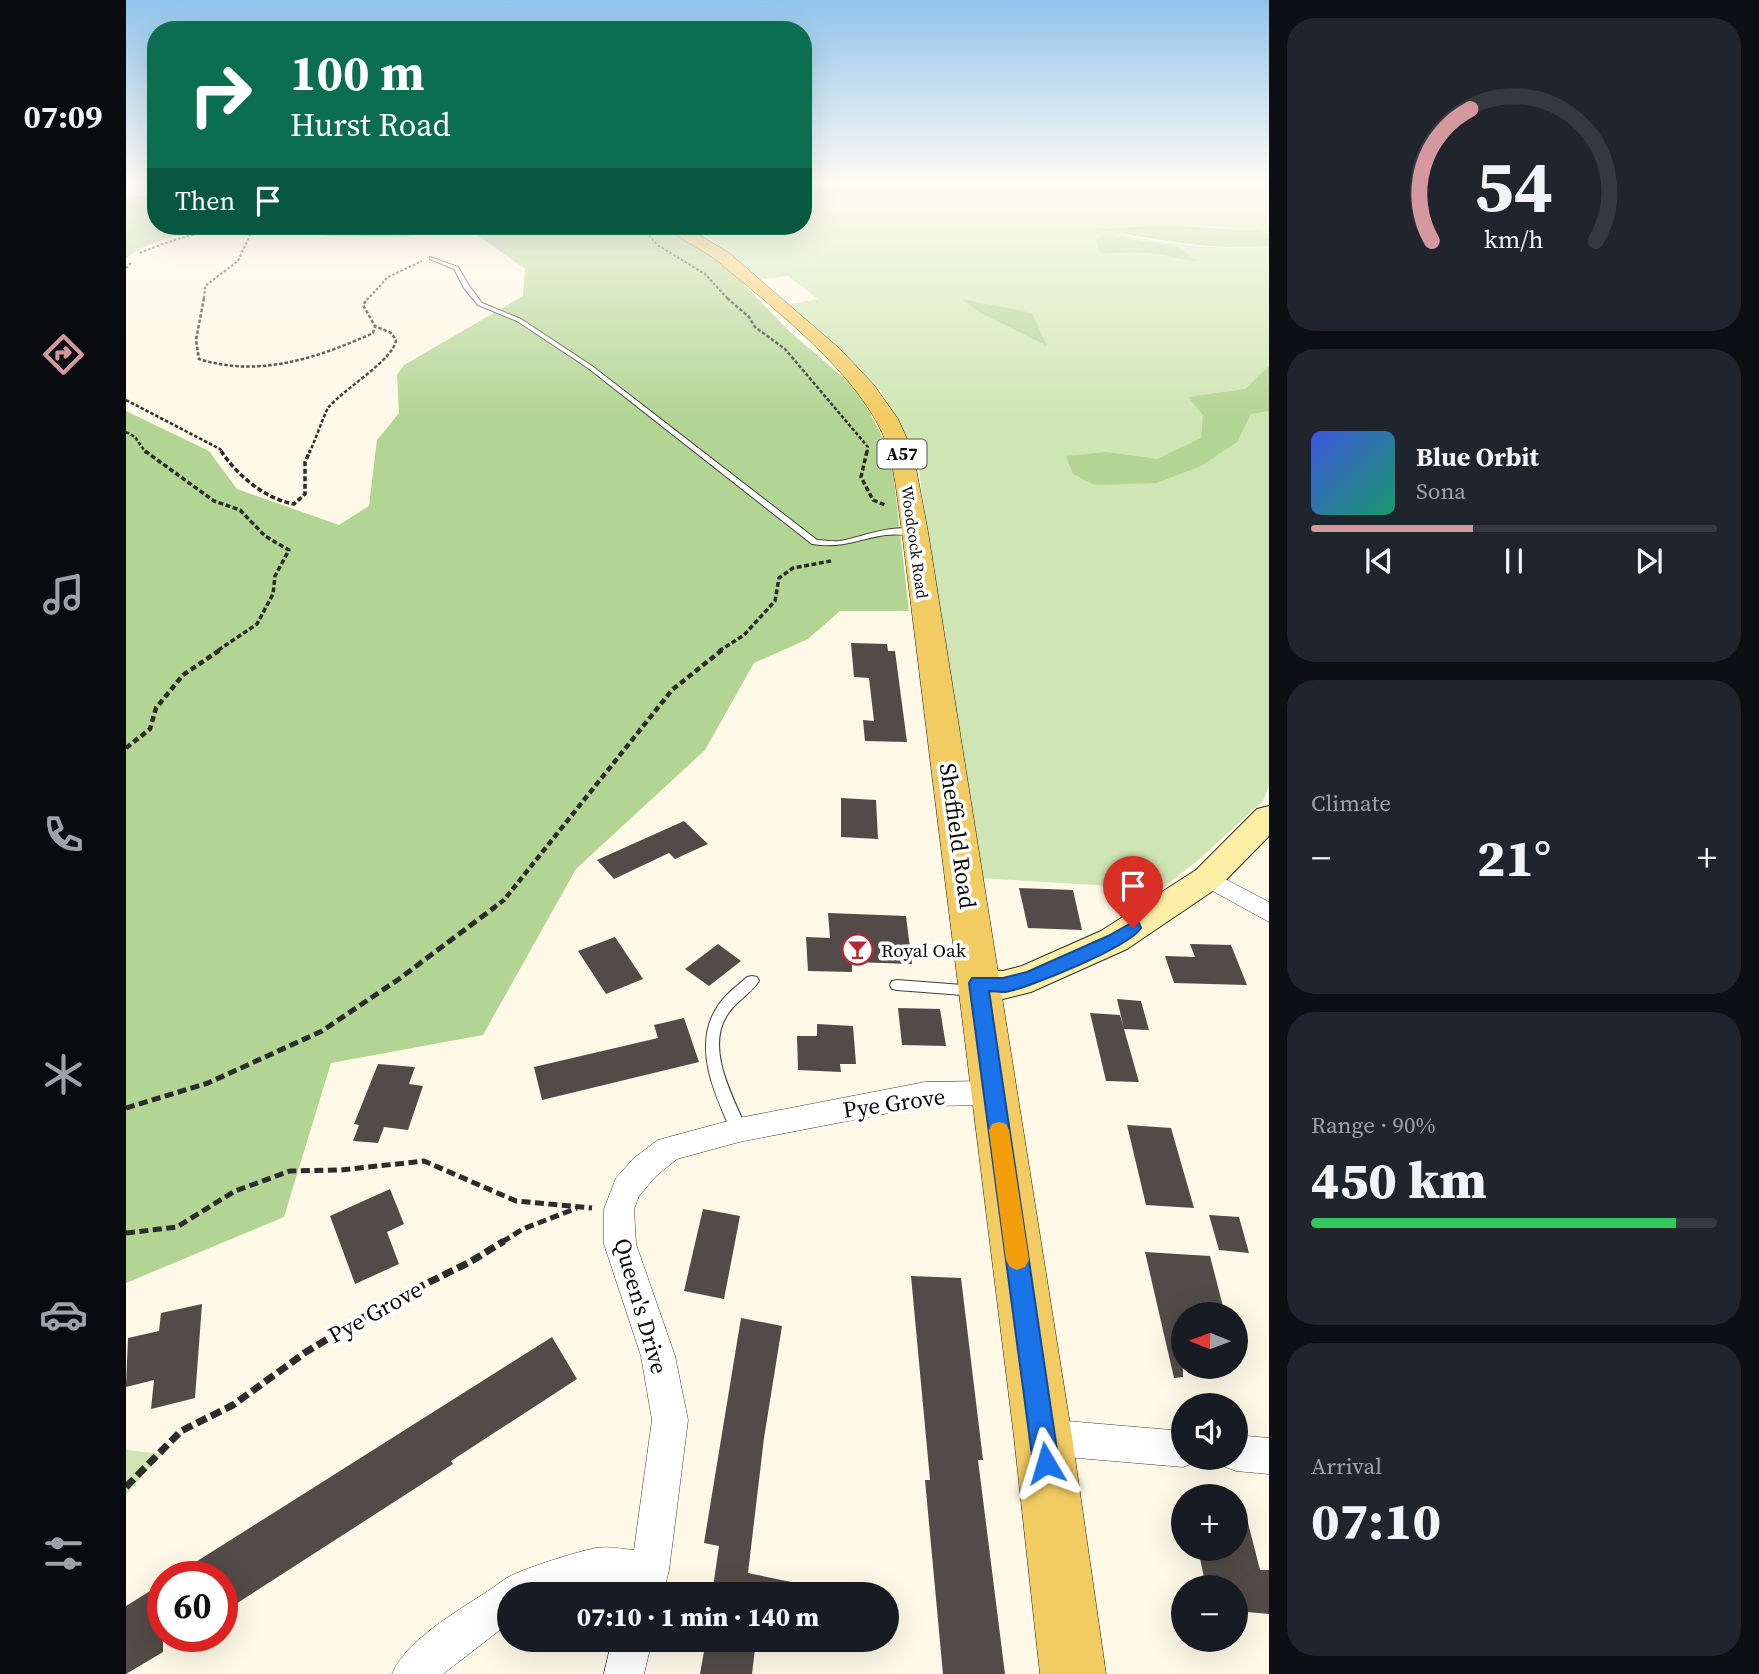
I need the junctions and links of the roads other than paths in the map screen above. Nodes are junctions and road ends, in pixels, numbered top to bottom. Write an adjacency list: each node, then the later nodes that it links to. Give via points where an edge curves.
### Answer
1 (435, 259): 3 (lane, via 456,268 480,304 519,320 590,367 815,542 837,544)
2 (725, 259): 3 (main road, Woodcock Road / A57, via 833,353 867,389 901,452)
3 (914, 525): 4 (main road, Woodcock Road / A57)
4 (927, 622): 10 (main road, Sheffield Road / A57)
5 (1269, 817): 6 (street)
6 (1208, 878): 7 (street); 10 (street, via 1114,940 1031,978)
7 (1269, 913)
8 (752, 981): 12 (lane, via 720,1013 711,1037)
9 (897, 985): 10 (lane)
10 (979, 987): 11 (main road, Sheffield Road / A57)
11 (993, 1093): 12 (street, Pye Grove, via 925,1094); 14 (main road, Sheffield Road / A57)
12 (739, 1130): 13 (street, Pye Grove, via 668,1149 626,1188)
13 (619, 1209): 19 (street, Queen's Drive, via 620,1244 658,1356 670,1420)
14 (1043, 1437): 15 (street); 24 (main road, Sheffield Road / A57)
15 (1171, 1448)
16 (1248, 1454): 17 (street)
17 (1269, 1456)
18 (548, 1582): 19 (street, Queen's Drive, via 598,1567)
19 (647, 1582)
20 (497, 1608): 22 (street)
21 (629, 1652): 23 (street)
22 (412, 1674)
23 (624, 1674)
24 (1073, 1674)

